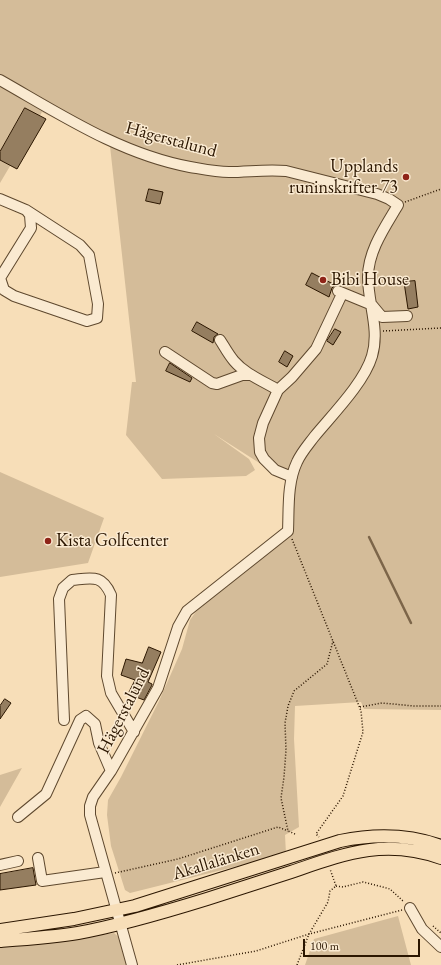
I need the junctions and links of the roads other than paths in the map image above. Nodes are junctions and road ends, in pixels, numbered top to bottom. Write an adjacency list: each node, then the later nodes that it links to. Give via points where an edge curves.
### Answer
1 (0, 80): 4 (street, Hägerstalund, via 117,144 149,156 228,172 274,169 286,171 377,194 393,201 398,205 373,250 370,262 368,277)
2 (0, 200): 3 (street)
3 (26, 210): 3 (street, via 80,245 89,254 98,304 97,318 87,321 14,296 4,290 0,278 31,228 30,215)
4 (372, 305): 5 (street, via 382,317); 9 (street, via 340,293 316,349); 10 (street, via 375,332 368,366 354,389 305,449)
5 (407, 316)
6 (220, 340): 8 (street, via 233,360)
7 (165, 352): 8 (street, via 212,383)
8 (251, 375): 9 (street)
9 (278, 390): 10 (street, via 263,423 259,438 260,452 275,470)
10 (292, 477): 12 (street, Hägerstalund, via 288,531 187,611 178,627 158,688)
11 (64, 720): 12 (street, via 59,599 63,588 72,580 96,578 107,585 111,595 107,676 111,693)
12 (134, 732): 13 (street, Hägerstalund)
13 (111, 771): 14 (street, via 99,742 95,724 86,716 80,720 46,794); 20 (street, Hägerstalund, via 98,788 90,806 90,815)
14 (18, 817)
15 (441, 846): 22 (main road, Akallalänken, via 395,836 354,838)
16 (38, 858): 20 (street, via 42,882)
17 (441, 858): 23 (main road, Akallalänken, via 403,849 368,850 326,860)
18 (18, 861): 19 (street)
19 (0, 865)
20 (106, 874): 22 (street, Hägerstalund)
21 (410, 908): 26 (street, via 422,929)
22 (117, 910): 23 (street, Hägerstalund); 24 (main road, Akallalänken)
23 (121, 924): 25 (main road, Akallalänken, via 72,934); 27 (street, Hägerstalund)
24 (0, 930)
25 (0, 940)
26 (441, 948)
27 (132, 965)

